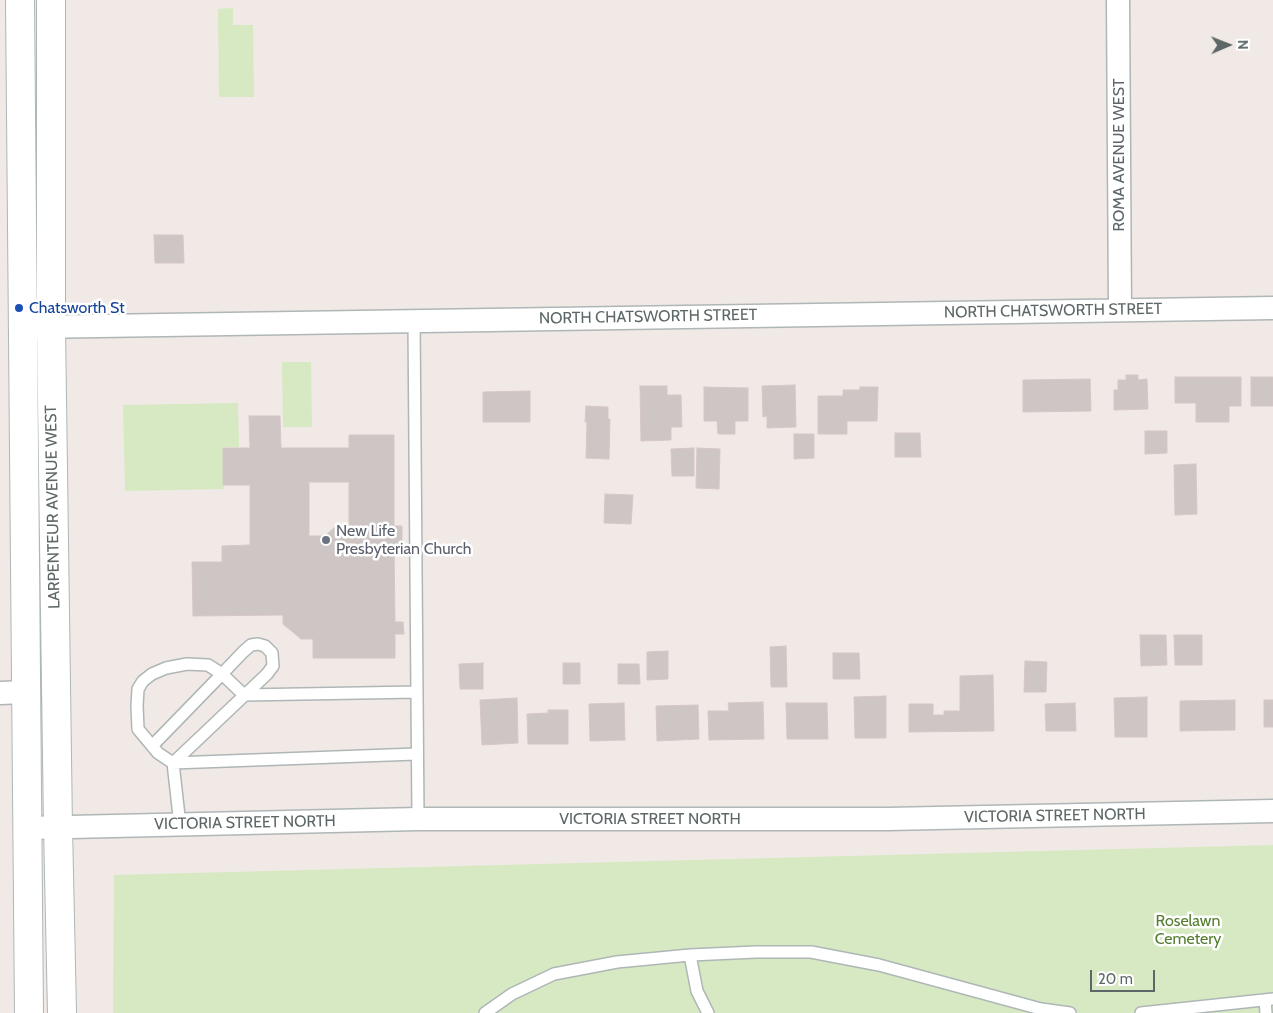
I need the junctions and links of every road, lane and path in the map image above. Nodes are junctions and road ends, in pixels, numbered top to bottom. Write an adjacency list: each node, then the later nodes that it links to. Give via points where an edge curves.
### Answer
1 (20, 0): 7 (main road, LARPENTEUR AVENUE WEST)
2 (51, 0): 8 (main road, LARPENTEUR AVENUE WEST)
3 (1118, 0): 5 (street, ROMA AVENUE WEST)
4 (1273, 308): 5 (street, NORTH CHATSWORTH STREET)
5 (1120, 310): 6 (street, NORTH CHATSWORTH STREET)
6 (414, 321): 8 (street, NORTH CHATSWORTH STREET); 11 (lane)
7 (22, 327): 8 (street, NORTH CHATSWORTH STREET); 10 (main road, LARPENTEUR AVENUE WEST)
8 (51, 327): 19 (main road, LARPENTEUR AVENUE WEST)
9 (222, 674): 12 (lane); 12 (lane, via 251,645 265,646 272,653 273,666); 13 (lane); 13 (lane, via 208,665 187,664 166,668 143,681 138,689 138,729)
10 (13, 692): 20 (main road, LARPENTEUR AVENUE WEST)
11 (417, 692): 12 (lane); 14 (lane)
12 (244, 695): 15 (lane)
13 (152, 746): 15 (lane)
14 (416, 754): 15 (lane); 17 (lane)
15 (173, 763): 18 (lane)
16 (1273, 811): 17 (street, VICTORIA STREET NORTH, via 888,819)
17 (418, 819): 18 (street, VICTORIA STREET NORTH)
18 (180, 825): 19 (street, VICTORIA STREET NORTH)
19 (58, 827): 20 (street, VICTORIA STREET NORTH); 24 (main road, LARPENTEUR AVENUE WEST)
20 (27, 828): 23 (main road, LARPENTEUR AVENUE WEST)
21 (690, 955): 25 (lane, via 617,962 554,974 512,994); 26 (lane, via 697,991); 27 (lane, via 811,952 879,965 1040,1009)
22 (1269, 999): 28 (lane); 29 (lane)
23 (29, 1013)
24 (62, 1013)
25 (485, 1013)
26 (708, 1013)
27 (1070, 1013)
28 (1141, 1013)
29 (1266, 1013)

